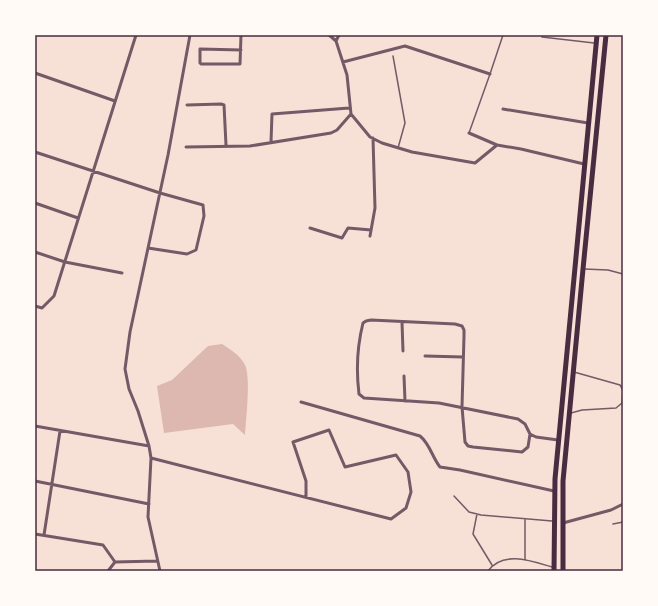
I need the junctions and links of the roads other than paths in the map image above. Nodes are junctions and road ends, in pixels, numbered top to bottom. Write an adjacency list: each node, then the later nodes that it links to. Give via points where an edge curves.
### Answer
1 (136, 35): 17 (street)
2 (190, 35): 34 (street)
3 (241, 35): 12 (street)
4 (329, 35): 10 (street)
5 (339, 35): 10 (street)
6 (503, 35): 16 (lane)
7 (542, 35): 11 (lane)
8 (597, 35): 11 (main road)
9 (606, 35): 23 (main road)
10 (336, 41): 14 (street)
11 (596, 43): 22 (main road)
12 (241, 50): 12 (street, via 239,65 200,63 200,49)
13 (393, 56): 30 (lane, via 405,124)
14 (343, 62): 16 (street, via 405,46); 19 (street)
15 (35, 73): 17 (street)
16 (490, 74): 24 (lane)
17 (115, 101): 33 (street)
18 (187, 105): 27 (street, via 224,105)
19 (350, 108): 21 (street); 26 (street, via 272,114)
20 (503, 109): 22 (street)
21 (351, 114): 25 (street); 26 (street, via 331,133)
22 (588, 124): 23 (main road); 32 (main road)
23 (597, 126): 43 (main road)
24 (469, 133): 28 (street)
25 (373, 138): 30 (street); 38 (street, via 374,208)
26 (271, 142): 27 (street, via 239,147)
27 (226, 145): 29 (street)
28 (497, 145): 30 (street, via 476,163); 32 (street)
29 (186, 147)
30 (398, 148)
31 (35, 152): 33 (street)
32 (584, 164): 61 (main road)
33 (92, 171): 34 (street); 36 (street)
34 (160, 193): 40 (street); 40 (street, via 203,205 204,216 196,250 187,254)
35 (35, 203): 36 (street)
36 (78, 218): 42 (street)
37 (310, 228): 38 (street, via 342,238 348,228)
38 (371, 230): 39 (street)
39 (370, 236)
40 (148, 248): 62 (street, via 130,332 126,369 129,389)
41 (35, 252): 42 (street)
42 (65, 262): 44 (street); 46 (street, via 54,296 42,308)
43 (582, 269): 45 (lane, via 608,270); 51 (main road)
44 (122, 273)
45 (623, 274)
46 (35, 306)
47 (402, 322): 48 (street); 50 (street, via 462,326); 55 (street, via 371,320 362,323 357,355 358,384 359,394 364,398)
48 (402, 351)
49 (425, 356): 50 (street)
50 (463, 357): 56 (street)
51 (573, 372): 53 (lane, via 620,385); 57 (main road)
52 (404, 376): 55 (street)
53 (623, 391): 57 (lane, via 622,404 616,408)
54 (301, 402): 66 (street, via 420,436 426,441 440,467)
55 (405, 402): 56 (street)
56 (462, 407): 60 (street, via 518,419 525,424); 60 (street, via 464,438 468,446 522,452 528,447)
57 (569, 413): 74 (main road, via 563,481)
58 (35, 426): 59 (street)
59 (60, 431): 62 (street); 65 (street)
60 (530, 434): 61 (street)
61 (558, 440): 66 (main road)
62 (149, 446): 63 (street)
63 (151, 458): 68 (street); 69 (street)
64 (35, 481): 65 (street)
65 (51, 485): 69 (street); 78 (street)
66 (554, 491): 73 (main road)
67 (454, 496): 71 (lane, via 469,512)
68 (306, 498): 68 (street, via 306,481 293,442 329,430 345,467 396,455 408,472 411,492 406,508 391,519)
69 (149, 504): 80 (street, via 148,517)
70 (623, 504): 74 (street, via 611,510)
71 (477, 514): 72 (lane); 82 (lane, via 473,534)
72 (525, 520): 73 (lane); 79 (lane)
73 (554, 521): 83 (main road)
74 (563, 522): 87 (main road)
75 (623, 522): 76 (lane)
76 (613, 524)
77 (35, 534): 78 (street)
78 (44, 535): 81 (street, via 103,545)
79 (525, 560): 82 (lane, via 503,560); 83 (lane)
80 (158, 561): 81 (street); 85 (street)
81 (115, 562): 84 (street)
82 (492, 565): 86 (lane)
83 (554, 569)
84 (108, 571)
85 (160, 571)
86 (488, 571)
87 (563, 571)

